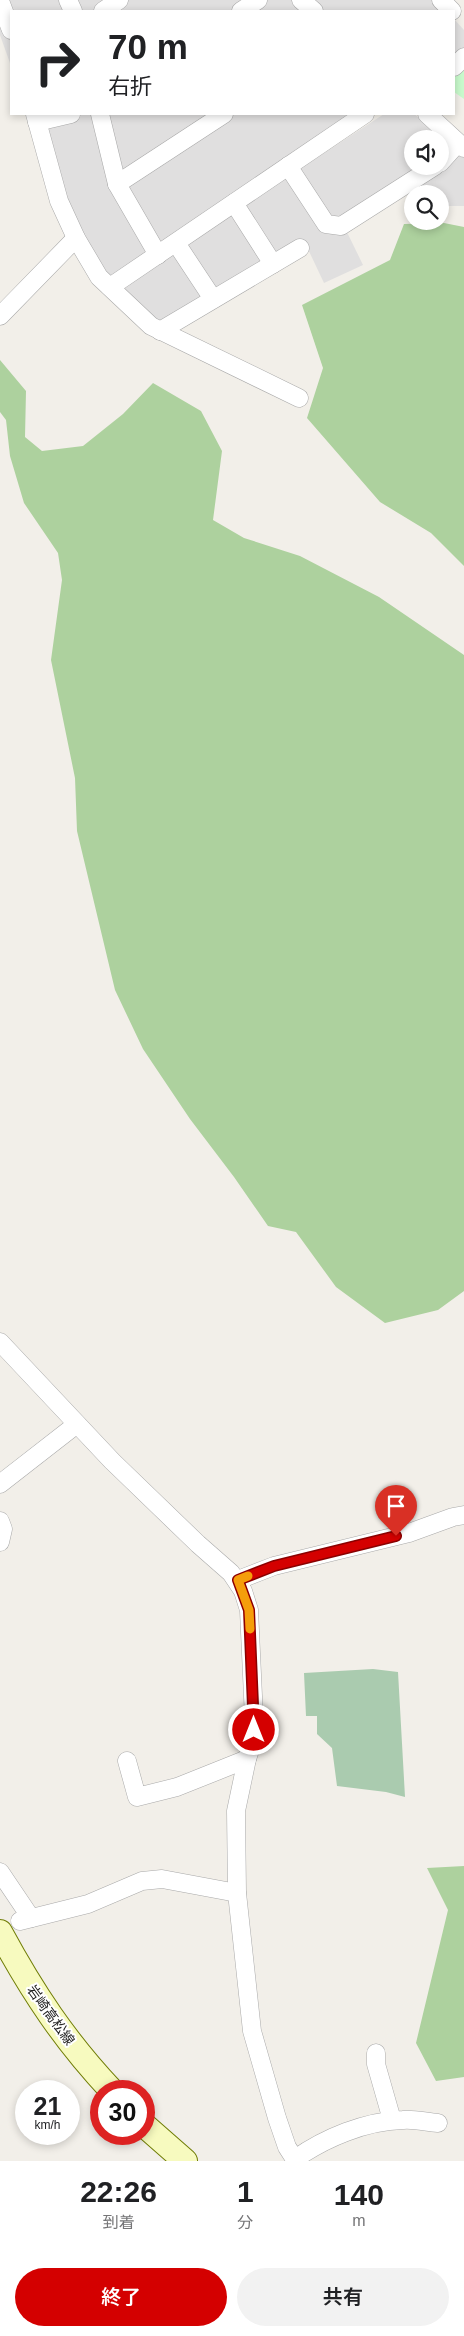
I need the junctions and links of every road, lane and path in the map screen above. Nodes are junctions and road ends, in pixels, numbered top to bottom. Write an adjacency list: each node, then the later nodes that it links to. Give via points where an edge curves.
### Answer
1 (119, 0): 6 (street)
2 (258, 0): 7 (street)
3 (301, 0): 8 (street)
4 (441, 0): 9 (street)
5 (0, 1): 12 (street)
6 (104, 10)
7 (243, 10)
8 (313, 10)
9 (451, 10)
10 (455, 14): 11 (street)
11 (464, 23)
12 (10, 27)
13 (464, 57): 14 (street)
14 (455, 66)
15 (63, 115): 20 (street)
16 (100, 115): 25 (street)
17 (222, 115): 25 (street)
18 (364, 115): 23 (street)
19 (428, 115): 21 (street)
20 (36, 118): 27 (street, via 59,201)
21 (461, 145): 22 (street)
22 (449, 155)
23 (288, 166): 24 (street, via 326,224 341,226); 26 (street)
24 (421, 175)
25 (117, 184): 30 (street)
26 (234, 203): 28 (street); 31 (street)
27 (76, 238): 32 (street, via 99,277); 34 (street)
28 (176, 243): 30 (street); 33 (street)
29 (300, 248): 31 (street)
30 (158, 255): 32 (street)
31 (273, 264): 33 (street)
32 (110, 287): 35 (street, via 150,326)
33 (213, 299): 35 (street)
34 (0, 316)
35 (160, 331): 36 (street)
36 (299, 398)
37 (0, 1342): 38 (street)
38 (77, 1424): 39 (street); 43 (street)
39 (0, 1484)
40 (464, 1515): 43 (street, via 409,1533 274,1566)
41 (0, 1521): 42 (street, via 3,1529)
42 (0, 1542)
43 (238, 1580): 44 (street, via 249,1610 251,1645 254,1741)
44 (247, 1759): 45 (street, via 177,1786 137,1797); 47 (street, via 236,1811)
45 (127, 1761)
46 (0, 1872): 48 (street)
47 (237, 1892): 48 (street, via 162,1879 148,1880 88,1904); 54 (street, via 252,2031 276,2118 287,2147)
48 (17, 1924): 50 (main road, 岩崎高松線, via 28,1984 62,2034)
49 (376, 2053): 51 (street, via 376,2064)
50 (102, 2080)
51 (392, 2120): 52 (street); 54 (street, via 327,2139)
52 (438, 2123)
53 (155, 2135): 55 (main road)
54 (296, 2160)
55 (184, 2161)

